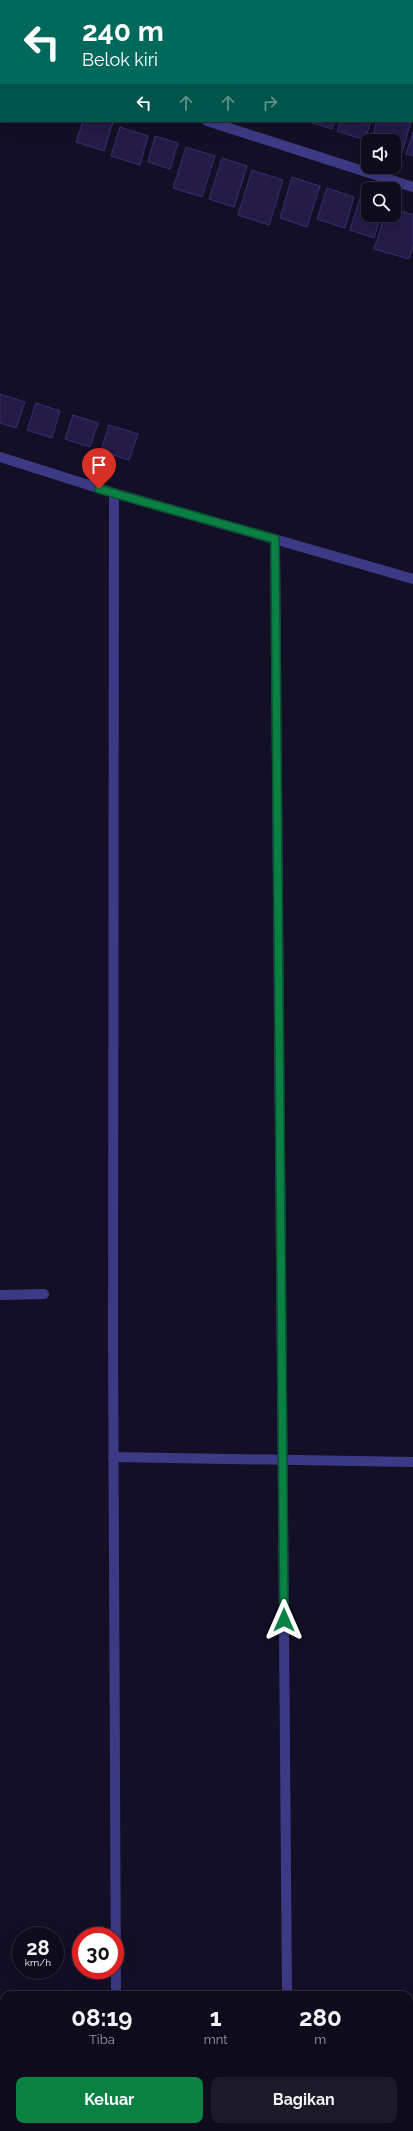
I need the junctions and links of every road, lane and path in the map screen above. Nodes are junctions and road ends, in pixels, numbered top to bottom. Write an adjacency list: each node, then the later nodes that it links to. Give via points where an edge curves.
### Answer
1 (211, 122): 2 (street)
2 (413, 187)
3 (0, 457): 4 (street)
4 (114, 493): 5 (street); 9 (street)
5 (275, 539): 6 (street); 10 (street)
6 (413, 579)
7 (44, 1294): 8 (street)
8 (0, 1295)
9 (113, 1457): 10 (street); 12 (street)
10 (283, 1460): 11 (street); 13 (street)
11 (413, 1462)
12 (116, 1991)
13 (287, 1991)

